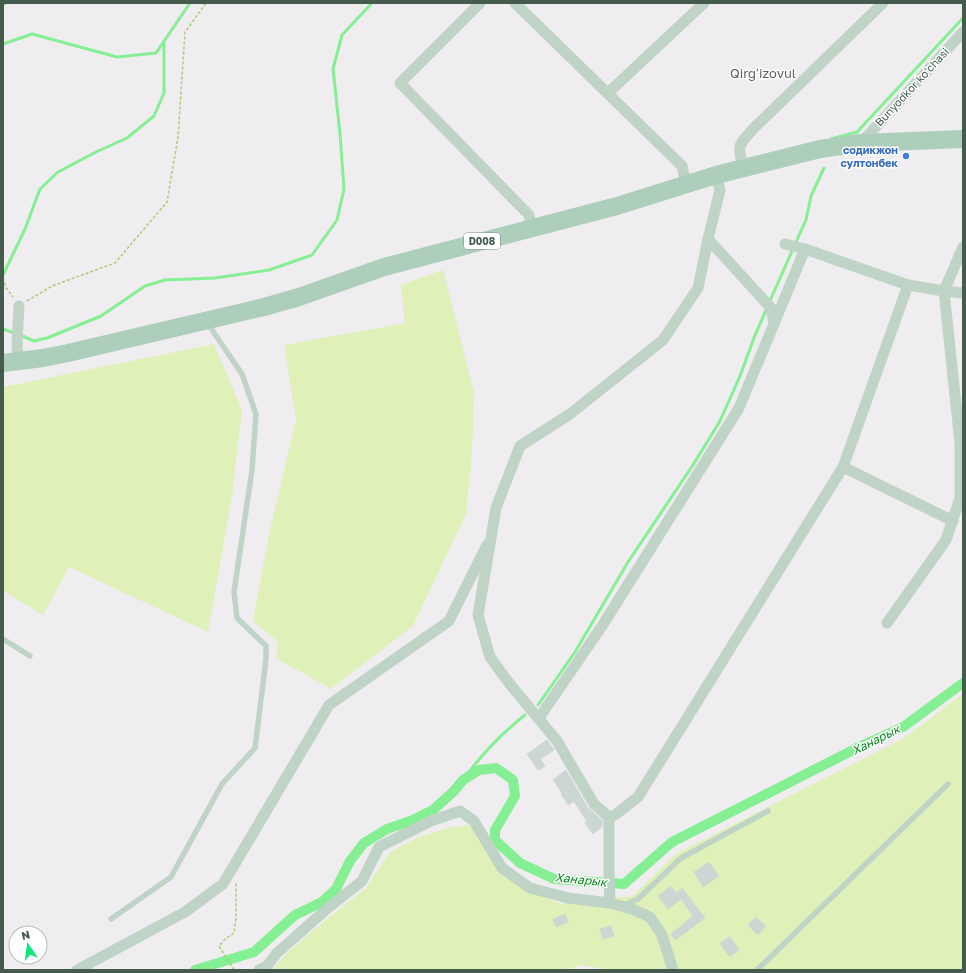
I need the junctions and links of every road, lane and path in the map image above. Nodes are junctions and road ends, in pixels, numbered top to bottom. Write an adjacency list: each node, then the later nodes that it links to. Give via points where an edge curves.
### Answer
1 (10, 3): 7 (path)
2 (206, 3): 24 (path, via 185,32 178,136 167,202 115,263 52,286)
3 (480, 3): 15 (street, via 400,84 529,215)
4 (515, 3): 9 (street)
5 (704, 3): 9 (street)
6 (876, 5): 12 (street, via 740,144)
7 (3, 6)
8 (963, 32): 11 (street, Bunyodkor ko'chasi)
9 (608, 93): 14 (street, via 682,166)
10 (963, 139): 11 (main road, D008)
11 (860, 143): 12 (main road, D008, via 820,149)
12 (743, 168): 13 (main road, D008)
13 (716, 175): 14 (main road, D008); 16 (street, via 720,190)
14 (686, 184): 15 (main road, D008, via 617,206)
15 (532, 228): 25 (main road, D008, via 384,267 264,307)
16 (708, 239): 26 (street, via 767,305); 30 (street, via 698,288 663,340 570,414 520,446 496,508)
17 (786, 244): 19 (street)
18 (963, 247): 22 (street)
19 (802, 249): 21 (street); 26 (street)
20 (3, 278): 24 (path)
21 (908, 285): 22 (street); 28 (street)
22 (944, 291): 23 (street); 29 (street, via 960,443 960,498)
23 (963, 293)
24 (19, 309): 27 (street)
25 (205, 320): 27 (main road, D008, via 68,353); 41 (lane, via 242,374 256,414 252,470 234,592 237,618 266,646 255,748 222,784 171,877)
26 (774, 322): 34 (street, via 739,408 602,626)
27 (13, 356)
28 (843, 467): 29 (street); 37 (street, via 638,797)
29 (952, 521): 31 (street, via 946,540)
30 (493, 533): 34 (street, via 478,615 490,657 508,683); 42 (street, via 449,622 328,705 223,884 185,912)
31 (887, 623)
32 (3, 639): 33 (lane)
33 (30, 656)
34 (539, 718): 37 (street, via 557,741 594,804)
35 (948, 784): 46 (lane)
36 (768, 811): 40 (lane, via 681,858 638,899)
37 (609, 817): 39 (street)
38 (236, 882): 43 (path, via 234,933 219,946)
39 (610, 903): 40 (street); 44 (street, via 568,898 530,888 502,868 474,821 460,811 431,821 379,847 362,881 277,953 267,966)
40 (622, 906): 45 (street, via 650,917 662,935)
41 (111, 919)
42 (77, 970)
43 (234, 970)
44 (259, 970)
45 (673, 970)
46 (757, 970)

